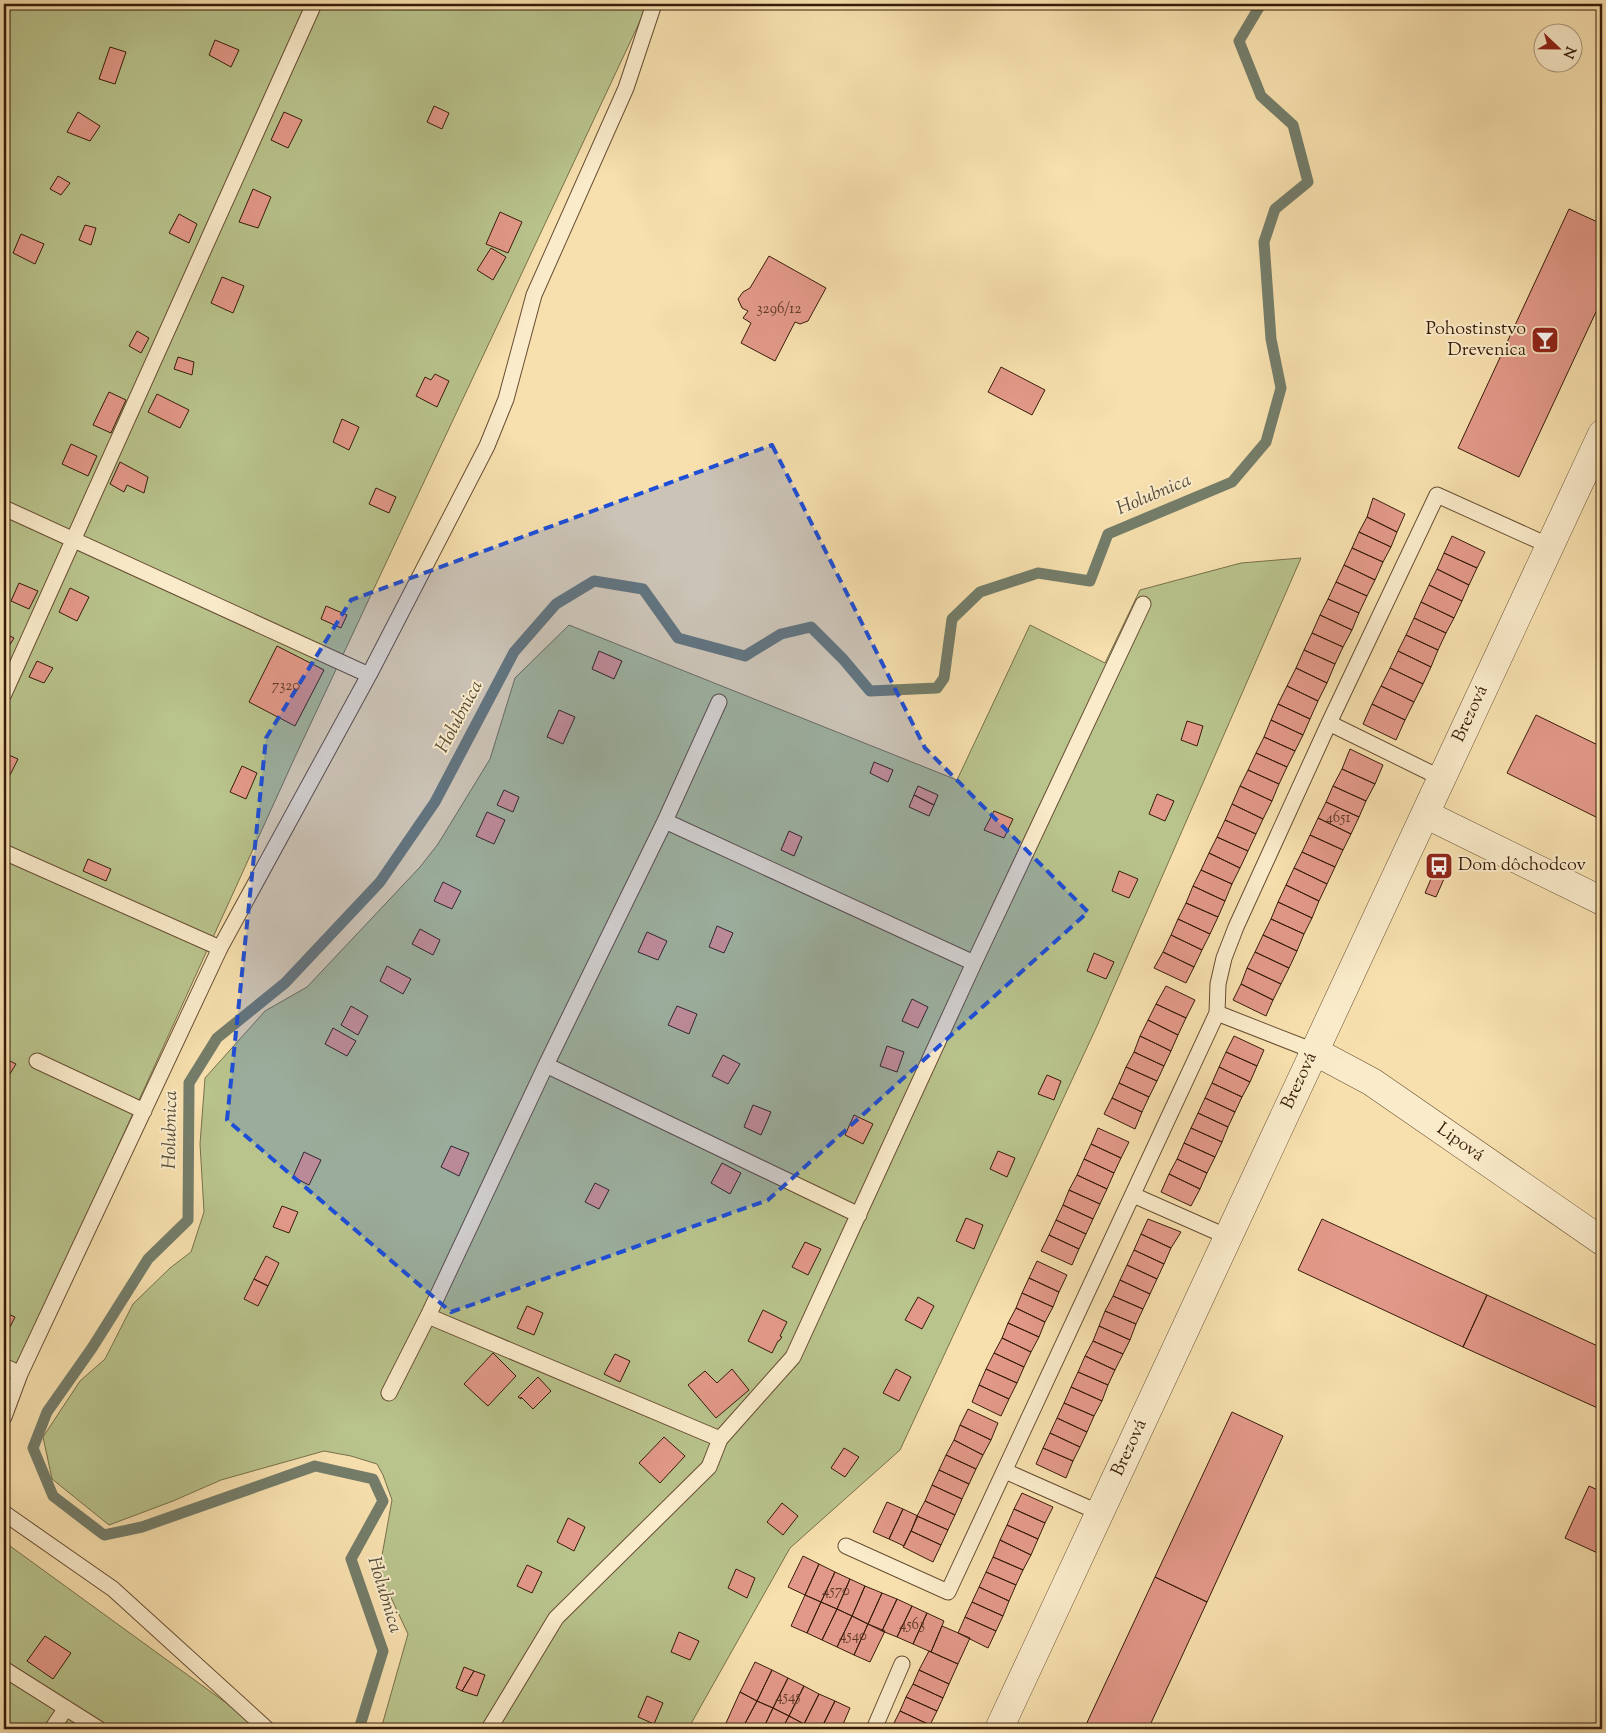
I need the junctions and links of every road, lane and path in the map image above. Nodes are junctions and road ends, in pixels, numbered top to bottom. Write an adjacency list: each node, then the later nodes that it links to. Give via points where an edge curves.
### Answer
1 (314, 4): 5 (lane)
2 (654, 4): 8 (lane, via 626,88 534,295 506,399 487,446)
3 (1602, 434): 6 (street, Brezová)
4 (4, 508): 5 (lane)
5 (73, 539): 8 (lane); 9 (lane)
6 (1550, 546): 11 (lane, via 1437,495); 12 (street, Brezová)
7 (1143, 604): 18 (lane)
8 (369, 675): 17 (lane)
9 (4, 694)
10 (719, 702): 14 (lane)
11 (1329, 723): 12 (lane); 19 (lane, via 1224,958 1218,984)
12 (1441, 778): 13 (street, Brezová)
13 (1425, 814): 16 (street); 20 (street, Brezová)
14 (665, 822): 18 (lane); 22 (lane)
15 (4, 852): 17 (lane)
16 (1602, 901)
17 (220, 948): 23 (lane)
18 (974, 963): 25 (lane)
19 (1217, 1013): 20 (lane); 24 (lane)
20 (1314, 1051): 26 (street, Brezová); 27 (street, Lipová, via 1372,1082)
21 (37, 1061): 23 (lane)
22 (546, 1065): 25 (lane); 28 (lane)
23 (144, 1111): 30 (lane)
24 (1133, 1195): 26 (lane); 34 (lane)
25 (859, 1215): 33 (lane, via 793,1358)
26 (1228, 1237): 36 (street, Brezová)
27 (1602, 1241)
28 (428, 1316): 31 (lane); 33 (lane)
29 (4, 1366): 30 (lane)
30 (20, 1374): 32 (lane)
31 (389, 1392)
32 (4, 1417)
33 (720, 1439): 44 (lane, via 709,1467 556,1618)
34 (1005, 1471): 36 (lane); 37 (lane, via 948,1592)
35 (4, 1513): 43 (lane, via 113,1589)
36 (1100, 1513): 46 (street, Brezová)
37 (846, 1546)
38 (902, 1664): 45 (lane)
39 (4, 1669): 40 (lane)
40 (66, 1708): 41 (lane); 42 (lane)
41 (52, 1729)
42 (99, 1729)
43 (267, 1729)
44 (489, 1729)
45 (874, 1729)
46 (999, 1729)

